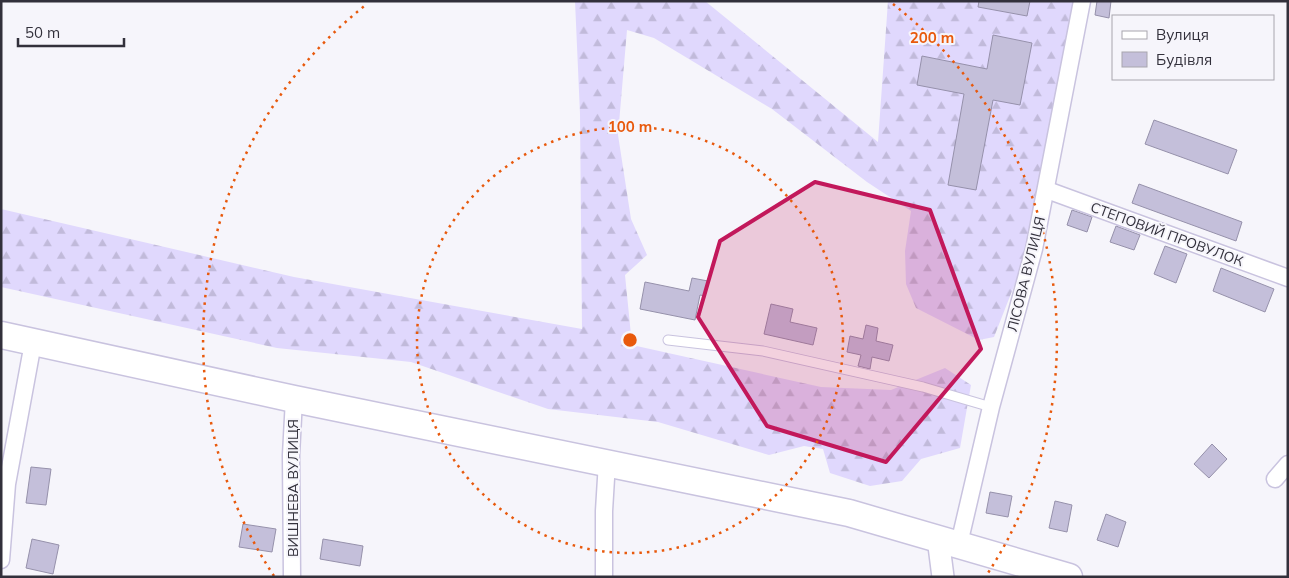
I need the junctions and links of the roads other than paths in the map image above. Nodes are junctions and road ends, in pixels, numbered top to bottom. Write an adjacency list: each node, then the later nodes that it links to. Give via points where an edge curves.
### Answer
1 (1082, 1): 2 (street, ЛІСОВА ВУЛИЦЯ)
2 (1046, 190): 3 (street, СТЕПОВИЙ ПРОВУЛОК); 8 (street, ЛІСОВА ВУЛИЦЯ, via 1034,249)
3 (1288, 278)
4 (1, 335): 6 (main road)
5 (668, 340): 8 (lane, via 763,351 923,387)
6 (33, 343): 7 (main road); 13 (street, via 7,484)
7 (294, 399): 9 (main road); 14 (street, ВИШНЕВА ВУЛИЦЯ)
8 (991, 406): 12 (street, ЛІСОВА ВУЛИЦЯ)
9 (607, 462): 12 (main road, via 850,513); 15 (street)
10 (1288, 464): 11 (street)
11 (1275, 479)
12 (948, 541): 16 (street); 17 (main road)
13 (1, 560)
14 (292, 577)
15 (604, 577)
16 (943, 577)
17 (1069, 577)

